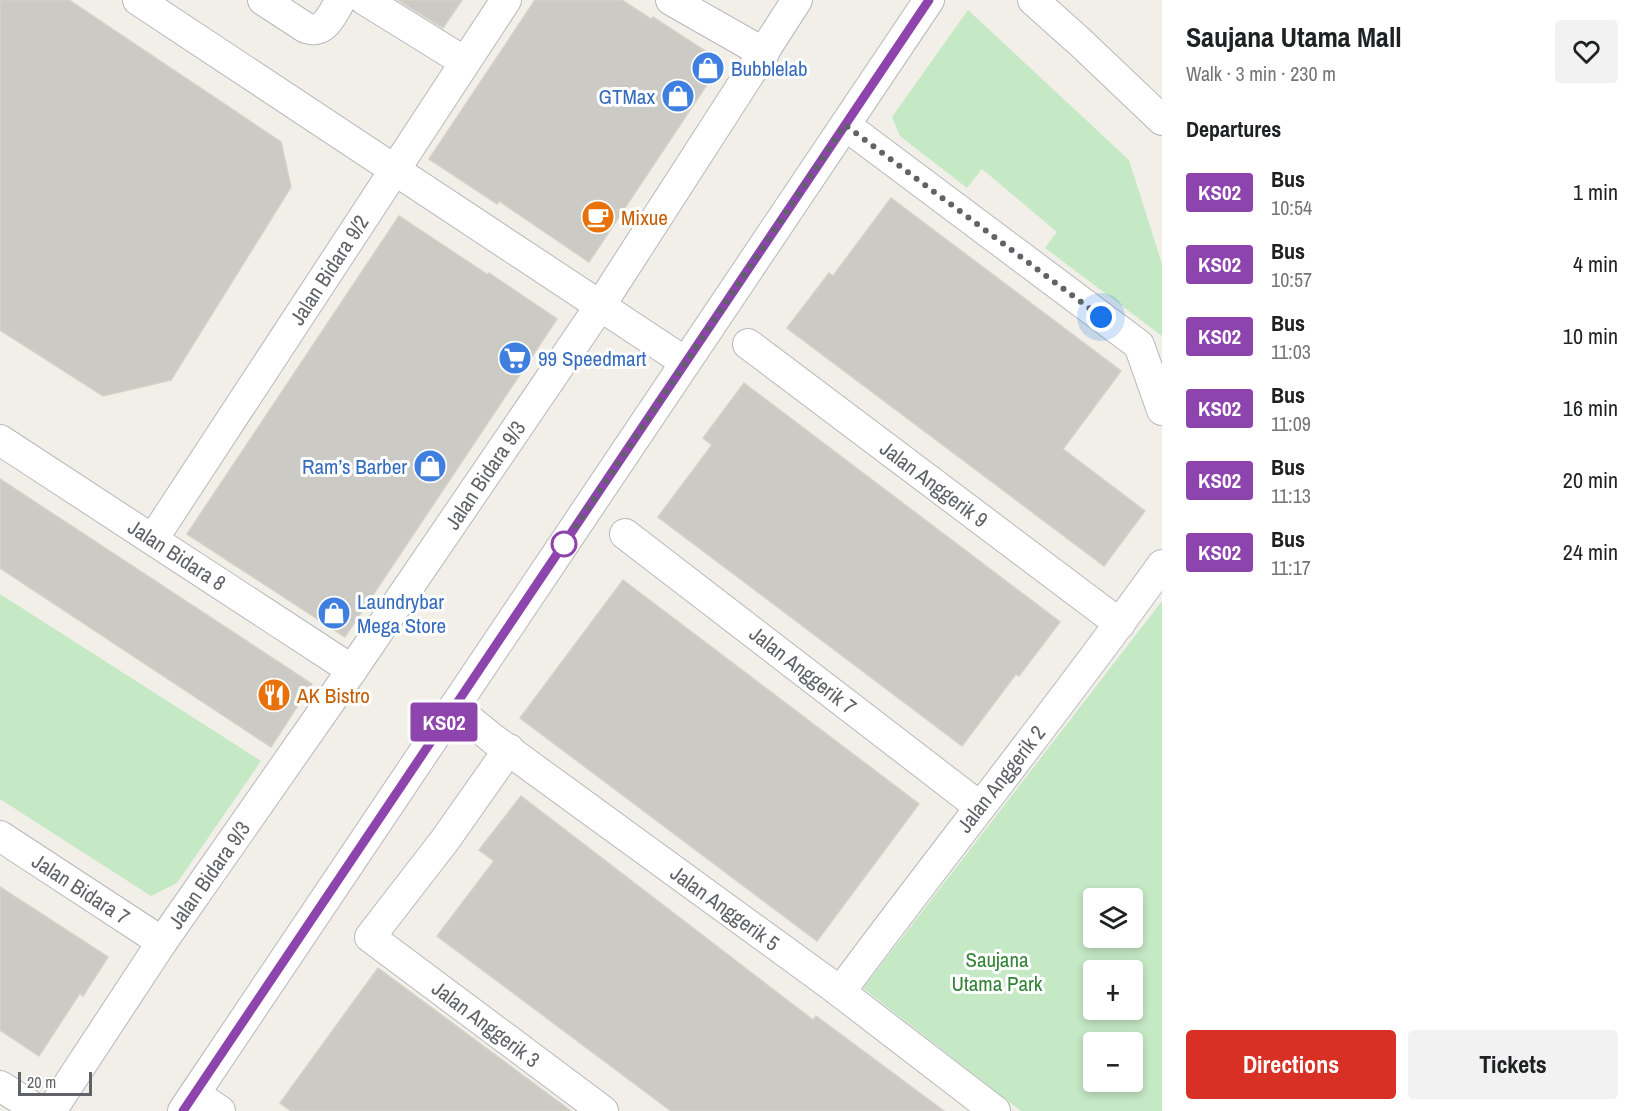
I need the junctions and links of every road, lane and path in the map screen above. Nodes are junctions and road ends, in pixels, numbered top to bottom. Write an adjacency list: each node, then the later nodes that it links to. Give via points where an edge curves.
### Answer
1 (138, 0): 14 (street)
2 (264, 0): 3 (street, via 313,30 326,23)
3 (341, 0)
4 (365, 0): 11 (street)
5 (506, 0): 11 (street, Jalan Bidara 9/2)
6 (671, 0): 10 (street)
7 (797, 0): 10 (street, Jalan Bidara 9/3)
8 (929, 0): 13 (street)
9 (1033, 0): 12 (street)
10 (764, 52): 15 (street, Jalan Bidara 9/3)
11 (465, 62): 14 (street, Jalan Bidara 9/2)
12 (1162, 120)
13 (845, 125): 17 (street); 18 (street, via 1139,345)
14 (395, 170): 15 (street); 21 (street, Jalan Bidara 9/2)
15 (600, 306): 17 (street); 24 (street, Jalan Bidara 9/3)
16 (748, 344): 23 (street, Jalan Anggerik 9)
17 (686, 362): 25 (street)
18 (1162, 410)
19 (0, 440): 21 (street, Jalan Bidara 8)
20 (625, 534): 27 (street, Jalan Anggerik 7)
21 (153, 539): 24 (street, Jalan Bidara 8)
22 (1162, 565): 23 (street, Jalan Anggerik 2)
23 (1120, 624): 27 (street, Jalan Anggerik 2)
24 (352, 670): 29 (street, Jalan Bidara 9/3)
25 (454, 708): 26 (street, Jalan Anggerik 5); 32 (street)
26 (509, 749): 30 (street, Jalan Anggerik 5); 36 (street, Jalan Anggerik 3, via 370,937)
27 (980, 807): 30 (street, Jalan Anggerik 2)
28 (0, 836): 29 (street, Jalan Bidara 7)
29 (162, 942): 34 (street, Jalan Bidara 9/3)
30 (840, 992): 37 (street, Jalan Anggerik 5)
31 (0, 1086): 33 (street)
32 (189, 1102): 35 (street)
33 (39, 1111)
34 (51, 1111)
35 (220, 1111)
36 (603, 1111)
37 (995, 1111)

